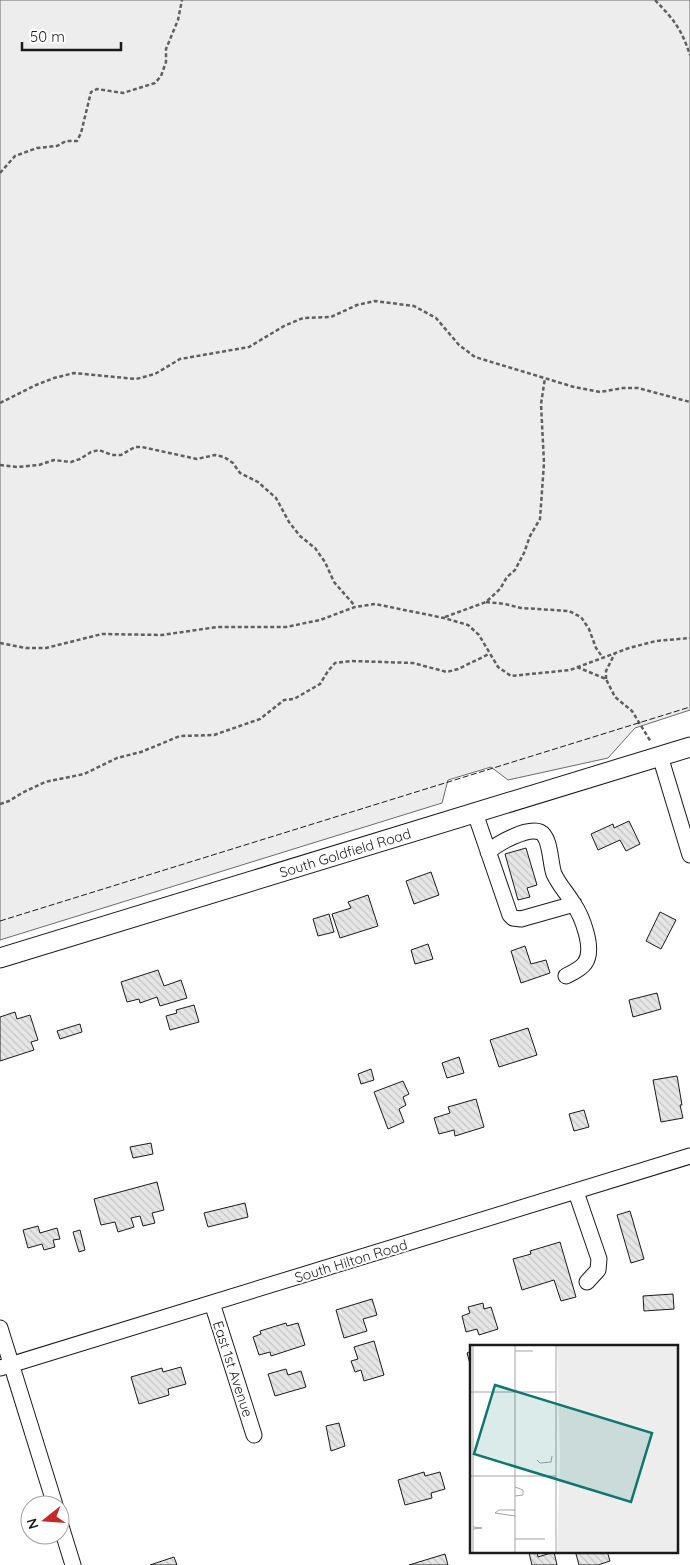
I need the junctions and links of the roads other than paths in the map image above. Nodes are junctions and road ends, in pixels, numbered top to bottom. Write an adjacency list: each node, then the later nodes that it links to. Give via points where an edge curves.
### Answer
1 (690, 747): 2 (main road, South Goldfield Road)
2 (660, 756): 3 (main road, South Goldfield Road); 5 (street)
3 (475, 813): 4 (street); 7 (main road, South Goldfield Road)
4 (488, 852): 6 (street, via 513,918 521,919); 6 (street, via 511,837 540,832 548,845 559,885)
5 (690, 855)
6 (574, 904): 8 (street, via 589,941 589,956 584,965)
7 (0, 958)
8 (566, 976)
9 (690, 1156): 10 (street, South Hilton Road)
10 (576, 1192): 11 (street, via 599,1259 598,1270); 12 (street, South Hilton Road)
11 (587, 1282)
12 (212, 1303): 14 (street, South Hilton Road); 15 (street, East 1st Avenue)
13 (0, 1328): 14 (street)
14 (6, 1366): 16 (street)
15 (254, 1436)
16 (51, 1495)
17 (67, 1545): 18 (street)
18 (73, 1565)

